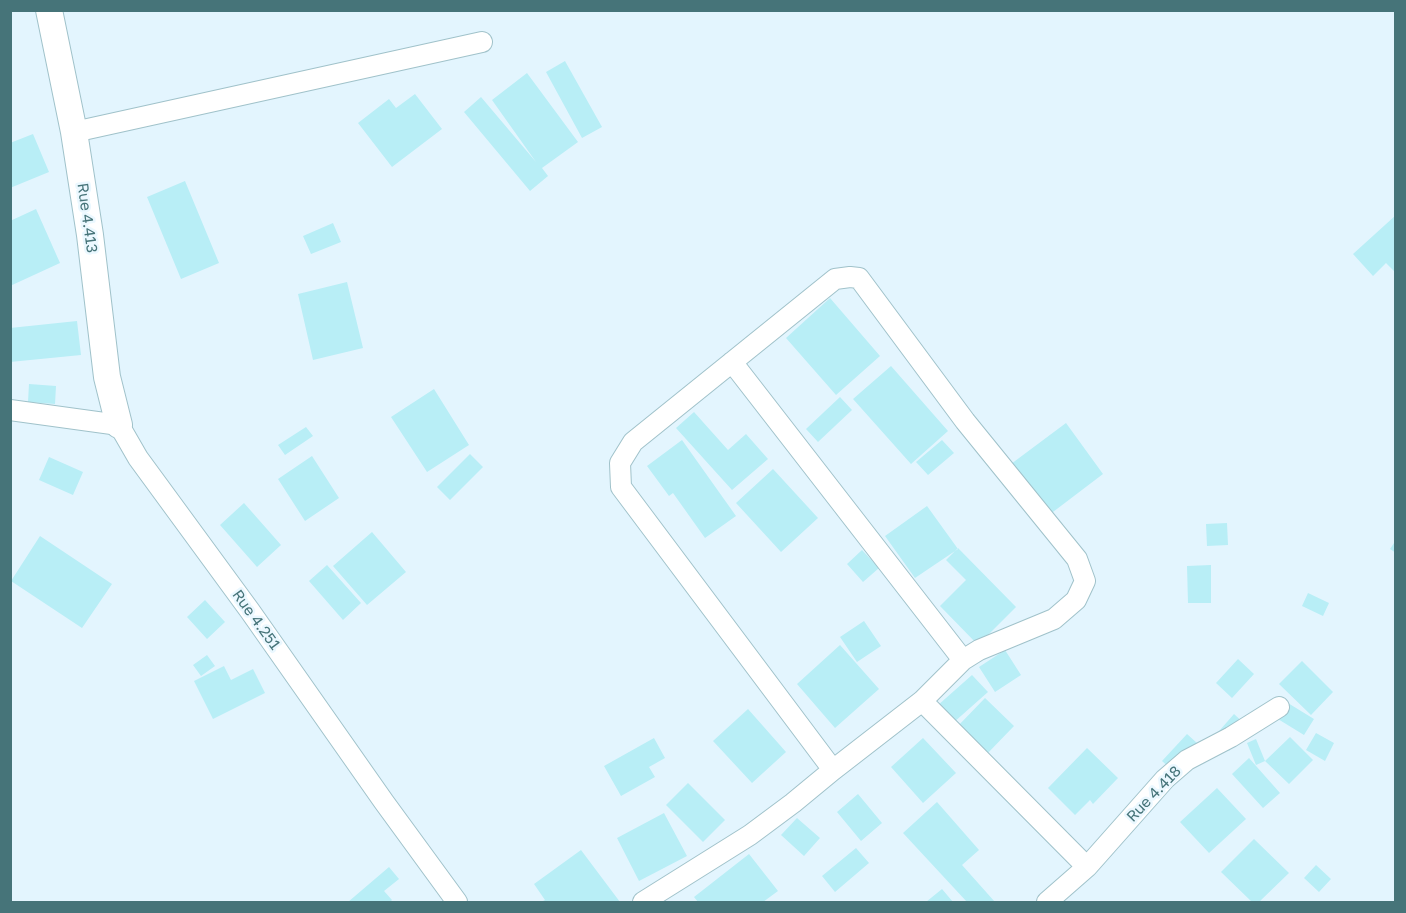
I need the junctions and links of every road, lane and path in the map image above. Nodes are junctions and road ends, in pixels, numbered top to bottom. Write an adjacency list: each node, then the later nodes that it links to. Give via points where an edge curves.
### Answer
1 (49, 10): 3 (street, Rue 4.413)
2 (482, 42): 3 (street)
3 (74, 132): 6 (street, Rue 4.413, via 107,377)
4 (732, 362): 7 (street); 7 (street, via 835,279 859,278 966,421 1077,559 1084,581 1076,600 1054,619); 10 (street, via 633,442 620,463 621,487)
5 (10, 410): 6 (street)
6 (119, 425): 12 (street, Rue 4.251, via 138,458)
7 (963, 660): 8 (street)
8 (922, 701): 10 (street); 11 (street)
9 (1279, 707): 11 (street, Rue 4.418, via 1187,760 1165,779)
10 (833, 770): 13 (street, via 750,835)
11 (1087, 867): 14 (street, Rue 4.418)
12 (457, 903)
13 (643, 903)
14 (1047, 903)

